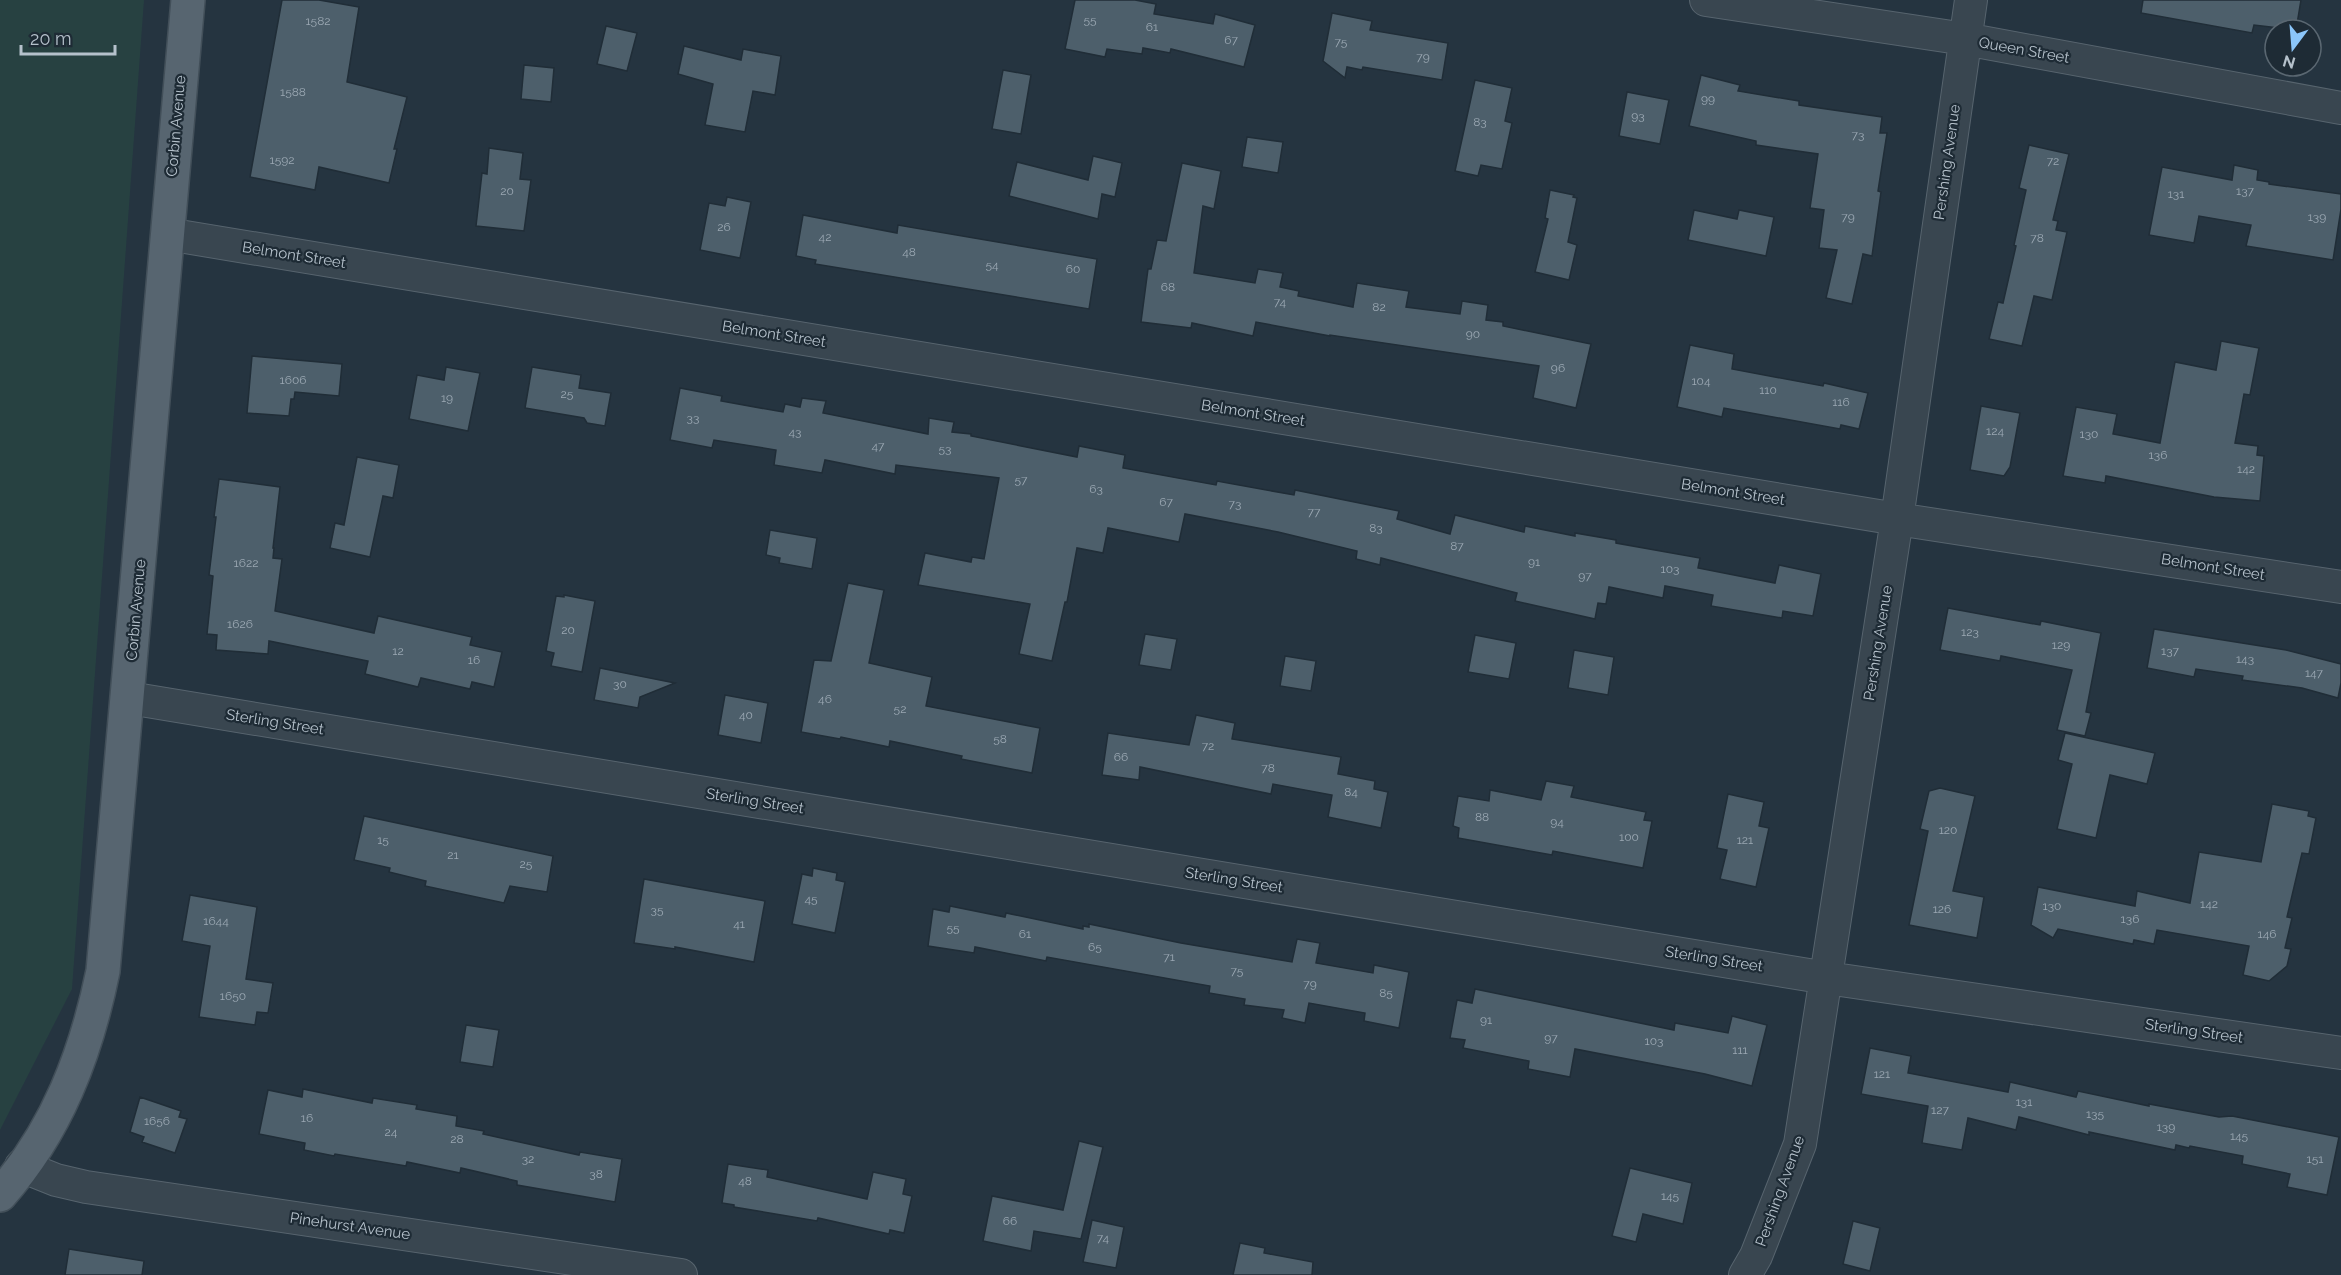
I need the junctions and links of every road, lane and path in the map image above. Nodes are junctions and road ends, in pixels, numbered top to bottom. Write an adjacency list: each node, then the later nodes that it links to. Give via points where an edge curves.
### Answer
1 (188, 0): 6 (main road, Corbin Avenue)
2 (1706, 0): 4 (street, Queen Street)
3 (1971, 0): 4 (street, Pershing Avenue)
4 (1965, 39): 5 (street, Queen Street); 7 (street, Pershing Avenue)
5 (2341, 108)
6 (167, 234): 7 (street, Belmont Street); 9 (main road, Corbin Avenue)
7 (1897, 519): 8 (street, Belmont Street); 10 (street, Pershing Avenue)
8 (2341, 587)
9 (129, 698): 10 (street, Sterling Street); 12 (main road, Corbin Avenue, via 103,971 93,1018 64,1097)
10 (1827, 978): 11 (street, Sterling Street); 15 (street, Pershing Avenue, via 1800,1144)
11 (2341, 1053)
12 (21, 1166): 13 (main road, Corbin Avenue); 14 (street, Pinehurst Avenue, via 86,1187)
13 (0, 1195)
14 (681, 1275)
15 (1745, 1275)

